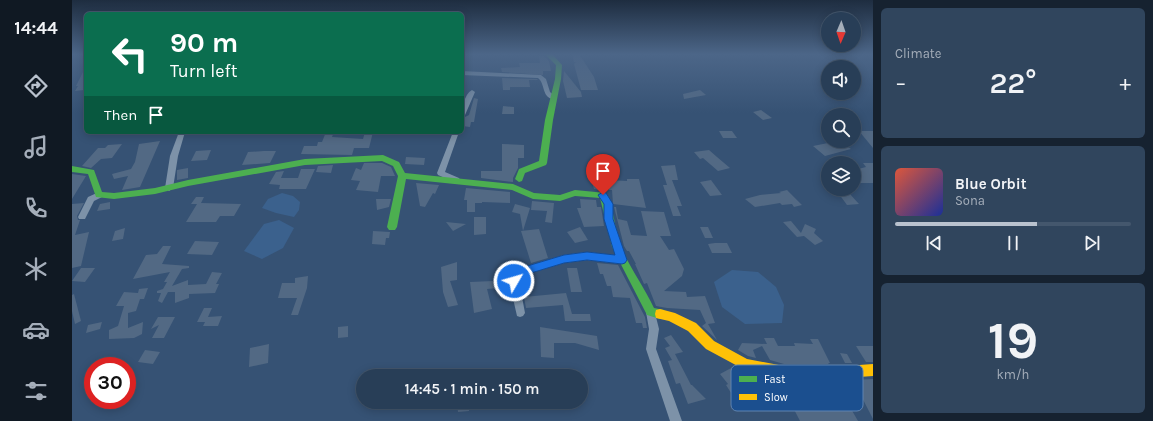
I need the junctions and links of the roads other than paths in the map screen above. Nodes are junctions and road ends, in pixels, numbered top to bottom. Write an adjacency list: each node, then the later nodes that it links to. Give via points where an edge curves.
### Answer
1 (479, 74): 4 (street, via 539,76 543,79 547,93)
2 (558, 74): 4 (street)
3 (472, 92): 5 (street)
4 (554, 98): 10 (street, via 543,163 522,171)
5 (464, 110)
6 (181, 134): 11 (street, via 174,156)
7 (455, 134): 10 (street, via 441,173 464,183 515,188)
8 (72, 169): 12 (street, via 91,172)
9 (402, 176): 11 (street, via 396,164 383,158 353,158 305,162); 14 (street); 15 (street, via 513,187 533,196 560,198 575,193 603,195 608,204 613,237)
10 (519, 179)
11 (169, 188): 12 (street, via 114,196)
12 (99, 195): 13 (street, via 91,199)
13 (82, 217)
14 (392, 227)
15 (622, 260): 16 (street); 17 (street, via 587,256 564,259 517,273 514,281)
16 (651, 312): 18 (street, via 671,317 692,327 710,345); 21 (street, via 654,329 652,349)
17 (520, 313)
18 (750, 365)
19 (873, 370): 20 (street)
20 (863, 371)
21 (676, 421)

